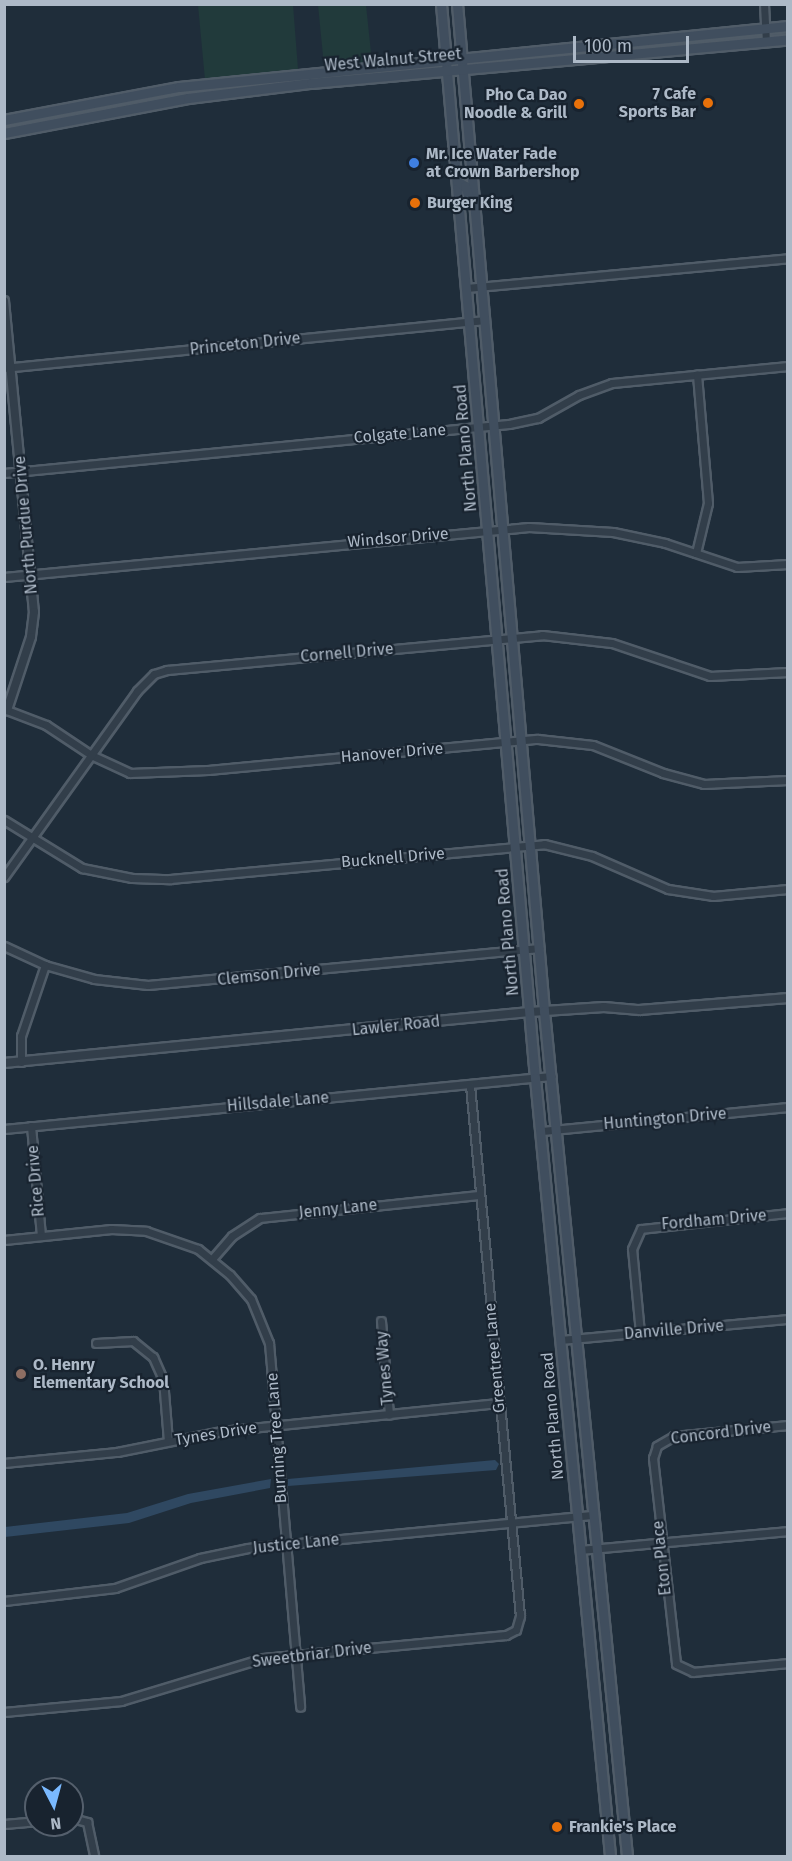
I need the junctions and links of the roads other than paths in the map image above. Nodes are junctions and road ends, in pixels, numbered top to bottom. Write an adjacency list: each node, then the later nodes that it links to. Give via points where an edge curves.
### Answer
1 (441, 4): 9 (main road, North Plano Road)
2 (457, 4): 8 (main road, North Plano Road)
3 (764, 4): 5 (street)
4 (788, 26): 5 (main road, West Walnut Street)
5 (766, 28): 7 (street); 8 (main road, West Walnut Street)
6 (788, 40): 7 (main road, West Walnut Street)
7 (766, 41): 10 (main road, West Walnut Street)
8 (462, 58): 9 (main road, West Walnut Street); 10 (main road, North Plano Road)
9 (447, 60): 11 (main road, North Plano Road); 12 (main road, West Walnut Street, via 179,87)
10 (463, 69): 11 (main road, West Walnut Street); 14 (main road, North Plano Road)
11 (448, 70): 13 (main road, West Walnut Street, via 188,98); 15 (main road, North Plano Road)
12 (4, 120)
13 (4, 133)
14 (471, 166): 15 (main road); 16 (main road, North Plano Road)
15 (457, 181): 16 (main road, via 465,186); 19 (main road, North Plano Road)
16 (477, 224): 18 (main road, North Plano Road)
17 (788, 258): 18 (street)
18 (483, 286): 19 (street); 21 (main road, North Plano Road)
19 (467, 288): 22 (main road, North Plano Road)
20 (4, 302): 24 (street, North Purdue Drive)
21 (485, 321): 22 (street, Princeton Drive); 26 (main road, North Plano Road)
22 (470, 322): 24 (street, Princeton Drive); 27 (main road, North Plano Road)
23 (788, 366): 25 (street, Colgate Lane)
24 (8, 367): 28 (street, North Purdue Drive)
25 (697, 374): 26 (street, Colgate Lane, via 612,383 579,395 538,418); 32 (street, via 708,503)
26 (494, 426): 27 (street, Colgate Lane); 30 (main road, North Plano Road)
27 (480, 427): 28 (street, Colgate Lane); 31 (main road, North Plano Road)
28 (21, 471): 29 (street, Colgate Lane); 34 (street, North Purdue Drive)
29 (4, 472)
30 (502, 529): 31 (street, Windsor Drive); 32 (street, Windsor Drive, via 566,527 613,532); 36 (main road, North Plano Road)
31 (489, 530): 34 (street, Windsor Drive); 37 (main road, North Plano Road)
32 (696, 553): 33 (street, Windsor Drive, via 737,567)
33 (788, 564)
34 (31, 574): 35 (street, Windsor Drive); 39 (street, North Purdue Drive, via 31,637)
35 (4, 577)
36 (512, 637): 37 (street, Cornell Drive); 38 (street, Cornell Drive, via 572,636 612,643 710,676); 40 (main road, North Plano Road)
37 (498, 638): 41 (main road, North Plano Road); 42 (street, Cornell Drive, via 167,670 144,682)
38 (788, 672)
39 (6, 710): 42 (street, Hanover Drive, via 46,725)
40 (521, 741): 41 (street, Hanover Drive); 43 (street, Hanover Drive, via 570,740 594,745 663,773 705,784); 46 (main road, North Plano Road)
41 (507, 742): 42 (street, Hanover Drive, via 148,775 130,773); 47 (main road, North Plano Road)
42 (92, 755): 45 (street, Cornell Drive)
43 (788, 780)
44 (4, 820): 45 (street, Bucknell Drive)
45 (31, 838): 47 (street, Bucknell Drive, via 82,868 151,879); 48 (street, Cornell Drive)
46 (531, 845): 47 (street, Bucknell Drive); 49 (street, Bucknell Drive, via 566,846 668,889 713,896); 51 (main road, North Plano Road)
47 (516, 846): 52 (main road, North Plano Road)
48 (4, 877)
49 (788, 889)
50 (4, 946): 53 (street, Clemson Drive)
51 (539, 948): 52 (street, Clemson Drive); 55 (main road, North Plano Road)
52 (525, 950): 53 (street, Clemson Drive, via 148,985 94,979); 56 (main road, North Plano Road)
53 (45, 965): 57 (street, via 21,1036)
54 (788, 998): 55 (street, Lawler Road, via 640,1010 604,1007)
55 (544, 1011): 56 (street, Lawler Road); 59 (main road, North Plano Road)
56 (530, 1012): 57 (street, Lawler Road); 60 (main road, North Plano Road)
57 (21, 1062): 58 (street, Lawler Road)
58 (4, 1063)
59 (551, 1076): 60 (street, Hillsdale Lane); 65 (main road, North Plano Road)
60 (536, 1078): 61 (street, Hillsdale Lane); 66 (main road, North Plano Road)
61 (470, 1084): 63 (street, Hillsdale Lane); 67 (street, Greentree Lane)
62 (788, 1107): 65 (street, Huntington Drive)
63 (31, 1126): 64 (street, Hillsdale Lane); 69 (street, Rice Drive)
64 (4, 1129)
65 (557, 1129): 66 (street, Huntington Drive); 75 (main road, North Plano Road)
66 (542, 1131): 76 (main road, North Plano Road)
67 (480, 1195): 71 (street, Jenny Lane, via 260,1218 232,1236); 78 (street, Greentree Lane)
68 (788, 1213): 74 (street, Fordham Drive, via 641,1229 632,1249)
69 (41, 1236): 70 (street, Burning Tree Lane); 71 (street, Burning Tree Lane, via 111,1229 146,1231 190,1245)
70 (4, 1240)
71 (212, 1259): 80 (street, Burning Tree Lane, via 243,1288 263,1323)
72 (788, 1319): 74 (street, Danville Drive)
73 (381, 1321): 79 (street, Tynes Way)
74 (640, 1333): 75 (street, Danville Drive)
75 (576, 1339): 76 (street, Danville Drive); 85 (main road, North Plano Road)
76 (561, 1340): 86 (main road, North Plano Road)
77 (96, 1343): 82 (street, via 133,1341 153,1357 163,1379)
78 (500, 1403): 79 (street, Tynes Drive); 87 (street, Greentree Lane)
79 (389, 1414): 80 (street, Tynes Drive)
80 (279, 1425): 82 (street, Tynes Drive); 90 (street, Burning Tree Lane)
81 (788, 1425): 83 (street, Concord Drive, via 674,1436)
82 (168, 1441): 84 (street, Tynes Drive, via 117,1452)
83 (657, 1446): 89 (street, Eton Place, via 652,1458)
84 (4, 1463)
85 (593, 1515): 86 (street, Justice Lane); 91 (main road, North Plano Road)
86 (578, 1517): 87 (street, Justice Lane); 92 (main road, North Plano Road)
87 (512, 1523): 90 (street, Justice Lane); 94 (street, Greentree Lane, via 520,1616)
88 (788, 1531): 89 (street)
89 (660, 1543): 91 (street); 96 (street, Eton Place, via 671,1649 679,1668 693,1672)
90 (284, 1544): 93 (street, Justice Lane, via 200,1558 115,1588); 95 (street, Burning Tree Lane)
91 (596, 1549): 92 (street); 104 (main road, North Plano Road)
92 (580, 1550): 103 (main road, North Plano Road)
93 (4, 1601)
94 (516, 1630): 95 (street, Sweetbriar Drive, via 507,1635)
95 (295, 1654): 97 (street, Burning Tree Lane); 98 (street, Sweetbriar Drive, via 232,1666 121,1701)
96 (788, 1662)
97 (300, 1707)
98 (4, 1713)
99 (84, 1821): 102 (street, via 92,1833)
100 (24, 1822): 101 (street)
101 (4, 1824)
102 (94, 1857)
103 (610, 1857)
104 (627, 1857)

